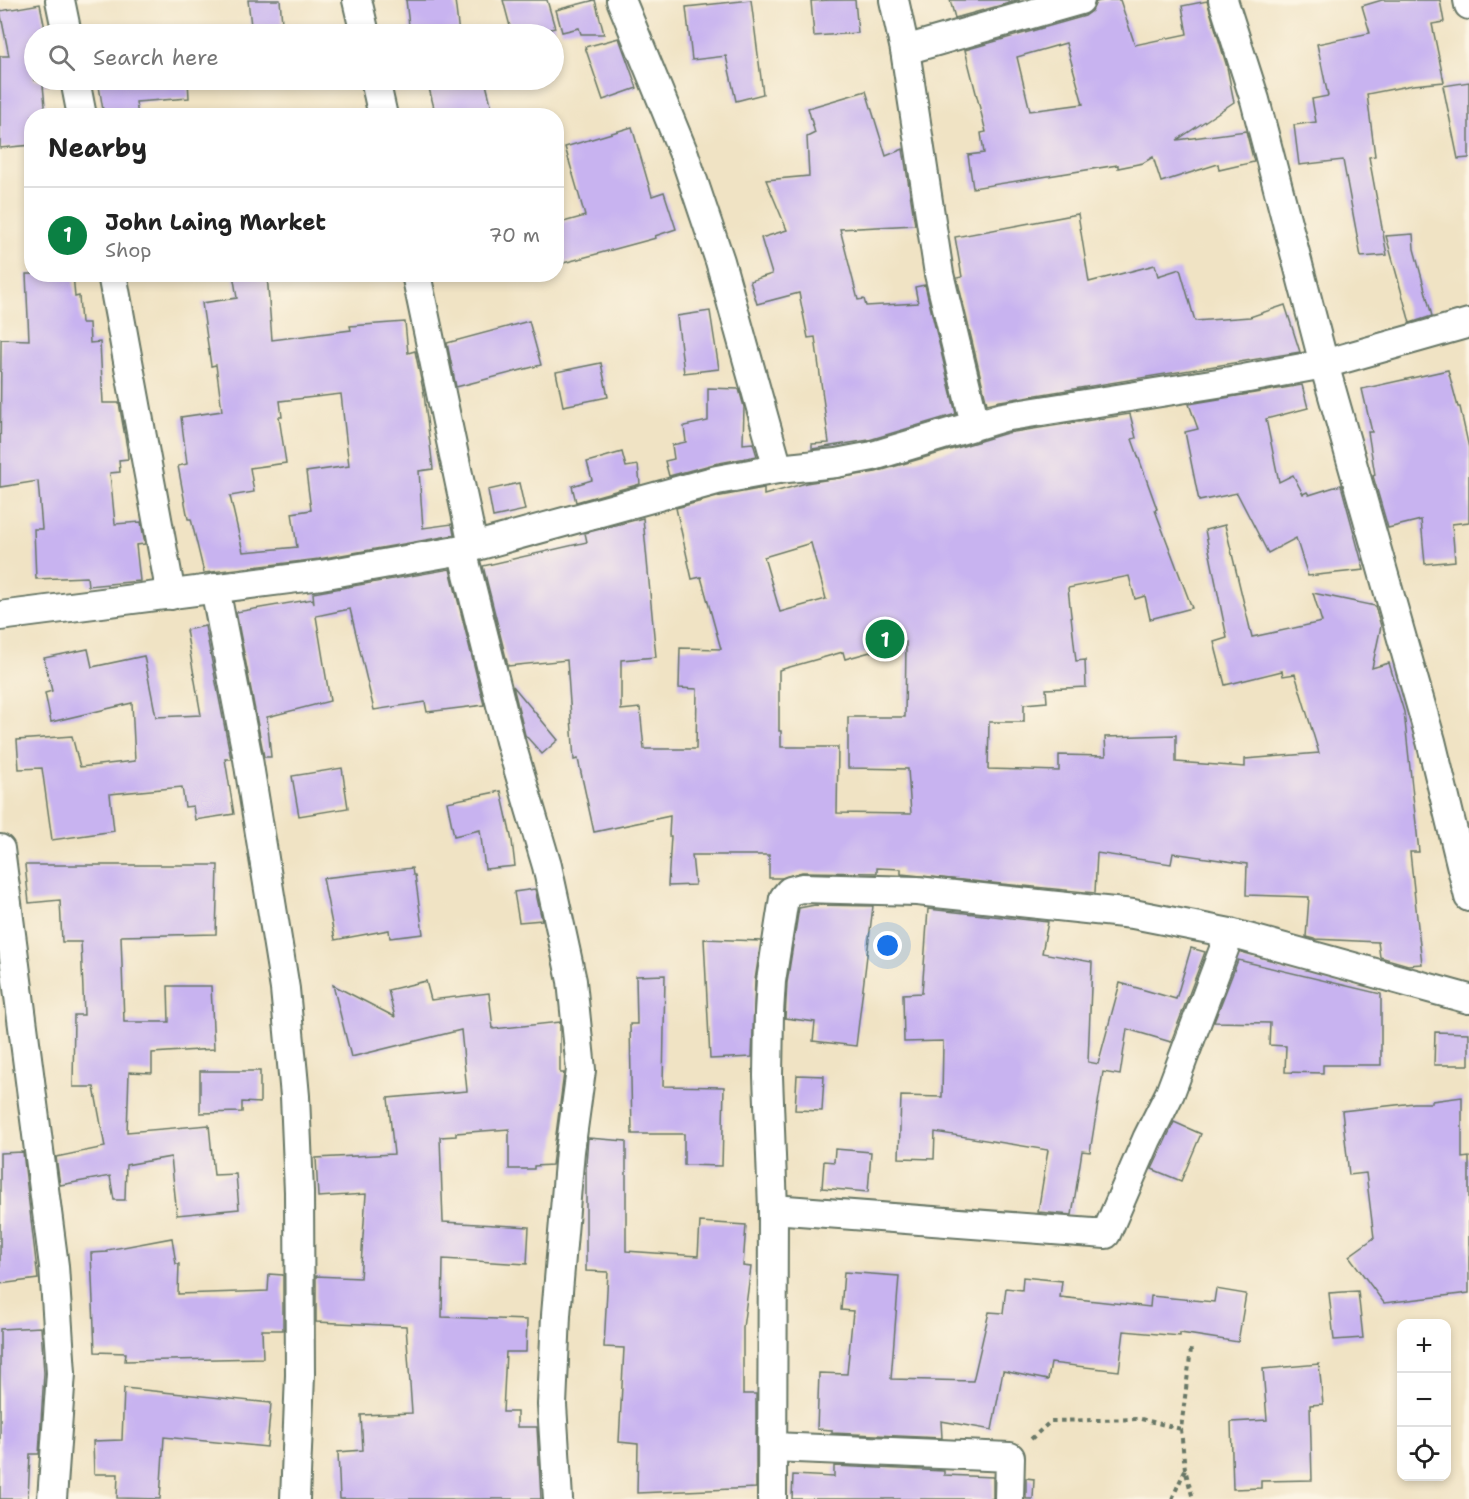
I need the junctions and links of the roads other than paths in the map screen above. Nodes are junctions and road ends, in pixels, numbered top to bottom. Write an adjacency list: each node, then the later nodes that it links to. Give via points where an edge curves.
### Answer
1 (60, 0): 9 (street)
2 (357, 0): 10 (street)
3 (621, 0): 21 (street, via 684,154 717,250)
4 (894, 0): 11 (street)
5 (1080, 0): 11 (street)
6 (1223, 0): 19 (street, via 1255,100)
7 (1468, 0): 8 (street)
8 (1469, 5)
9 (65, 24)
10 (363, 24)
11 (905, 50): 20 (street, via 939,274)
12 (77, 90): 14 (street)
13 (377, 90): 15 (street)
14 (80, 108)
15 (380, 108)
16 (113, 282): 24 (street)
17 (418, 282): 22 (street)
18 (1469, 323): 19 (street)
19 (1324, 364): 20 (street); 27 (street, via 1431,741)
20 (975, 424): 21 (street, via 873,456)
21 (778, 469): 22 (street, via 717,480)
22 (468, 548): 23 (street, via 321,575); 34 (street, via 510,741 547,866 573,981 581,1070 555,1314 552,1405)
23 (215, 588): 24 (street); 33 (street, via 248,759 285,989 295,1096 300,1364)
24 (171, 595): 25 (street)
25 (0, 616)
26 (0, 849): 32 (street, via 54,1266 61,1374)
27 (1469, 897)
28 (1230, 933): 29 (street); 30 (street, via 1170,1093 1106,1234); 30 (street, via 1133,914 917,891 790,891 784,898 771,981 768,1076)
29 (1469, 999)
30 (773, 1209): 31 (street)
31 (773, 1447): 35 (street); 36 (street, via 1010,1457)
32 (52, 1499)
33 (295, 1499)
34 (558, 1499)
35 (772, 1499)
36 (1009, 1499)

